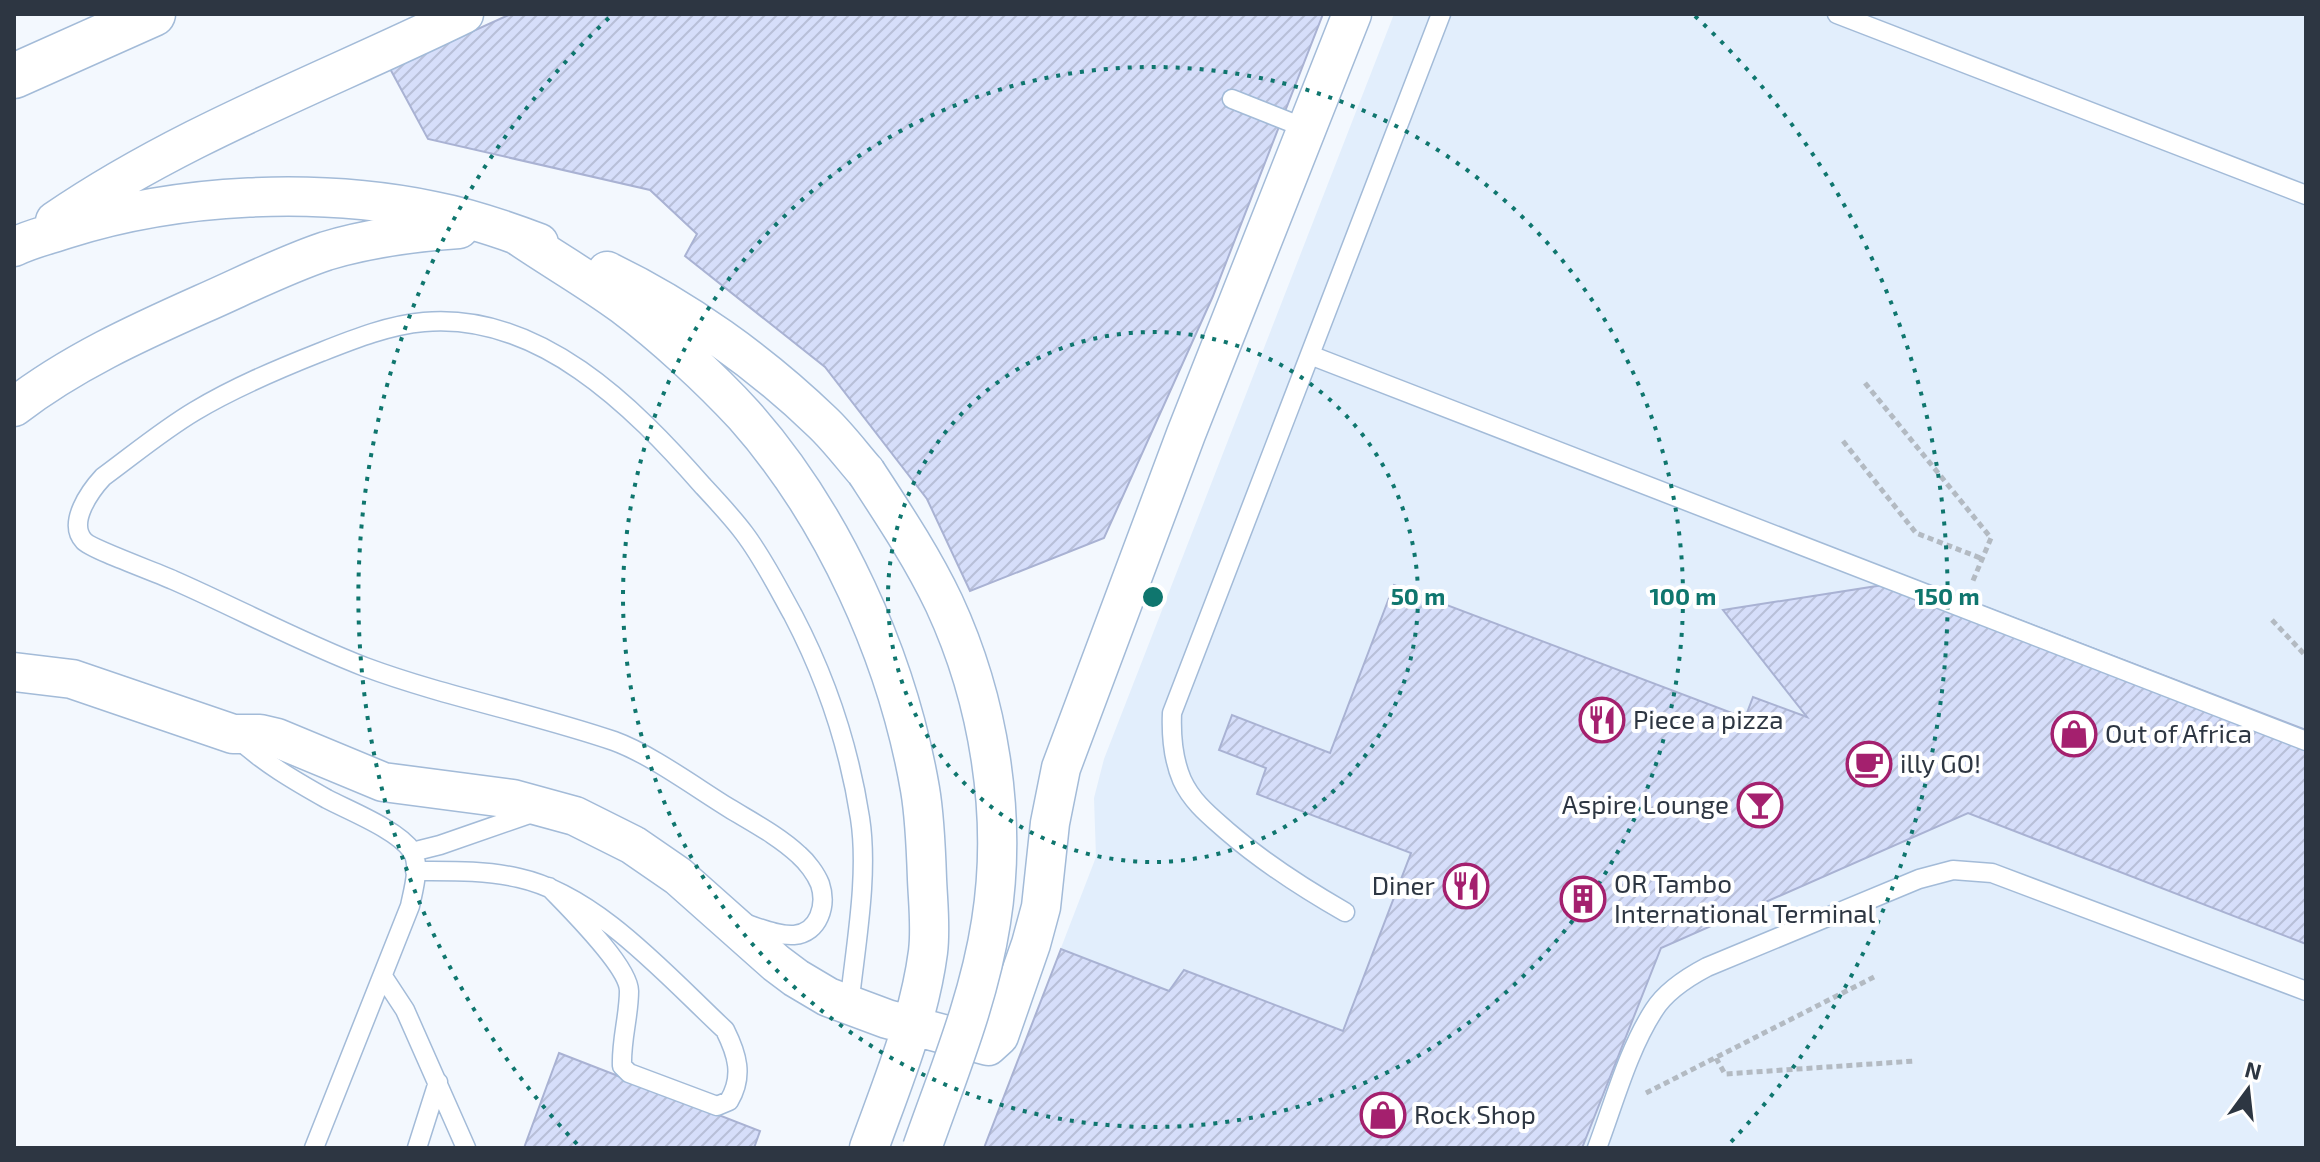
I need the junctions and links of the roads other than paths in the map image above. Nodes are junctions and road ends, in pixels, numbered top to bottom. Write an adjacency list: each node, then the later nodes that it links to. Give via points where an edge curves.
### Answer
1 (153, 14): 6 (highway)
2 (464, 14): 11 (street, via 174,148)
3 (1352, 14): 8 (street)
4 (1441, 14): 12 (lane)
5 (1837, 14): 9 (lane)
6 (14, 76)
7 (1232, 99): 8 (lane)
8 (1305, 128): 26 (street, via 1061,768 1041,907 999,1036 980,1046)
9 (2306, 195)
10 (505, 231): 11 (street, via 372,201 291,197 137,210); 13 (street, via 405,234 325,251 106,349); 26 (street, via 622,305 743,414 794,478 856,589 903,718 920,789 928,950); 32 (street, bridge, via 632,283 756,365 812,413 866,472 923,562 950,618 975,687 990,754 997,859 991,923 962,1035)
11 (19, 245)
12 (1310, 355): 16 (lane); 21 (lane, via 1179,692 1172,713 1172,748 1183,781 1209,816 1271,868)
13 (14, 407)
14 (14, 672): 15 (street, via 72,679)
15 (233, 734): 17 (street, via 277,738 383,782); 18 (lane, via 274,767 386,830)
16 (2306, 741)
17 (548, 807): 18 (lane); 22 (street, via 633,845)
18 (412, 852): 19 (lane)
19 (415, 871): 20 (lane, via 484,872); 23 (lane, via 410,906)
20 (549, 887): 20 (lane, via 609,923 725,1030 739,1068 729,1101 717,1106 622,1066 629,988 625,976)
21 (1345, 912)
22 (726, 918): 25 (street, via 796,978); 25 (lane, via 778,933 807,932 820,914 820,883 798,854 766,831 618,743 363,666 92,547 79,529 92,489 193,412 269,372 391,328 424,322 481,325 518,336 582,372 652,429 745,534 793,615 830,698 855,793 863,849)
23 (384, 978): 27 (lane); 28 (lane)
24 (2306, 991): 33 (lane, via 1992,873 1953,870 1869,899 1685,979 1655,1007)
25 (849, 1007): 26 (street)
26 (912, 1026): 31 (street)
27 (438, 1082): 29 (lane); 30 (lane)
28 (314, 1148)
29 (417, 1148)
30 (466, 1148)
31 (869, 1148)
32 (922, 1148)
33 (1597, 1148)

